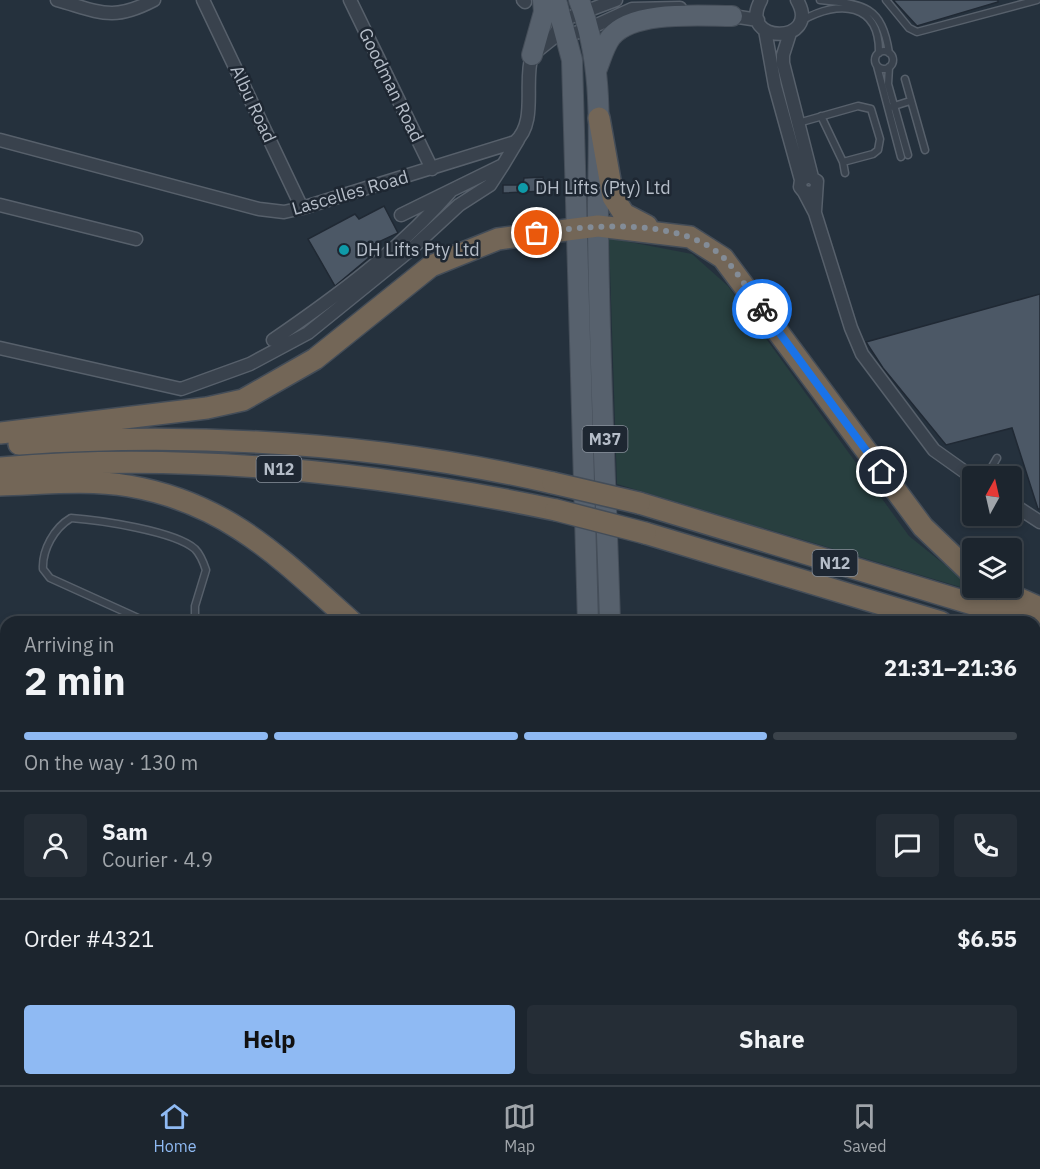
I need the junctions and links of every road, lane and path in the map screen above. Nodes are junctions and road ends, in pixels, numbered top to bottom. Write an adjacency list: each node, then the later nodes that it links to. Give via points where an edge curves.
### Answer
1 (57, 0): 2 (street, via 109,14 132,11)
2 (154, 0)
3 (203, 0): 42 (street, Albu Road)
4 (350, 0): 37 (street, Goodman Road)
5 (556, 0): 17 (main road, M37)
6 (616, 0): 13 (street)
7 (761, 0): 16 (street, via 758,9)
8 (797, 0): 15 (street)
9 (820, 0): 20 (lane, via 870,9 881,22)
10 (886, 0): 11 (lane, via 917,32)
11 (1037, 0)
12 (530, 1): 21 (main road, via 544,12)
13 (583, 14): 14 (street, via 649,7 705,10); 17 (street); 24 (main road, M37)
14 (732, 16): 16 (street); 24 (main road, via 666,17 632,23 606,44)
15 (800, 22): 18 (street); 19 (lane, via 824,8 862,10 874,24)
16 (762, 25): 18 (street, via 777,35); 39 (street, via 771,69)
17 (561, 31): 21 (street); 45 (main road, M37, via 572,60)
18 (790, 33): 30 (street, via 783,63)
19 (879, 53): 20 (lane); 22 (lane)
20 (889, 53): 23 (lane)
21 (532, 56): 31 (street, via 527,120)
22 (877, 66): 23 (lane); 27 (lane)
23 (889, 67): 27 (lane)
24 (596, 71): 29 (main road, M37)
25 (904, 79): 26 (lane)
26 (910, 101): 27 (lane); 33 (lane)
27 (891, 107): 34 (lane)
28 (821, 116): 30 (lane); 35 (lane); 35 (lane, via 858,106 871,109 874,115 880,140 878,150)
29 (599, 118): 44 (main road, M37); 46 (highway, via 610,185 618,207 636,221)
30 (797, 123): 39 (street)
31 (519, 139): 36 (street); 37 (street, Lascelles Road, via 506,147)
32 (0, 141): 42 (street, Lascelles Road, via 260,209 284,212)
33 (925, 150)
34 (905, 156)
35 (843, 162): 38 (lane)
36 (503, 165): 40 (street); 49 (street, via 490,185 459,205 308,333 250,364 181,389)
37 (432, 170): 42 (street, Lascelles Road)
38 (845, 173)
39 (808, 185): 55 (street, via 861,354 934,450)
40 (450, 192): 43 (street); 48 (street, via 419,228 345,290)
41 (0, 205): 47 (street)
42 (302, 208)
43 (401, 215)
44 (598, 226): 45 (highway); 46 (highway); 66 (main road, M37)
45 (576, 228): 50 (highway, via 498,239 431,266 315,359 243,400 207,408); 65 (main road, M37)
46 (667, 233): 59 (highway, via 699,241 723,258 923,527)
47 (136, 239)
48 (273, 340)
49 (0, 348)
50 (0, 433)
51 (0, 445): 68 (highway, N12, bridge, via 181,438 306,444 483,468 639,503)
52 (997, 458): 53 (lane)
53 (992, 466)
54 (0, 468): 67 (highway, N12, bridge, via 165,462 299,470 423,484 556,510 645,533)
55 (962, 470)
56 (0, 485): 64 (highway, via 127,486 174,496 213,512 248,533)
57 (1022, 510): 58 (street)
58 (1040, 522)
59 (962, 564)
60 (1018, 598): 61 (highway)
61 (1040, 608)
62 (134, 616): 63 (lane, via 50,578 43,569 43,555 67,520 102,520 164,536 195,549 206,570)
63 (195, 616)
64 (345, 616)
65 (588, 616)
66 (610, 616)
67 (921, 616)
68 (1011, 616)

